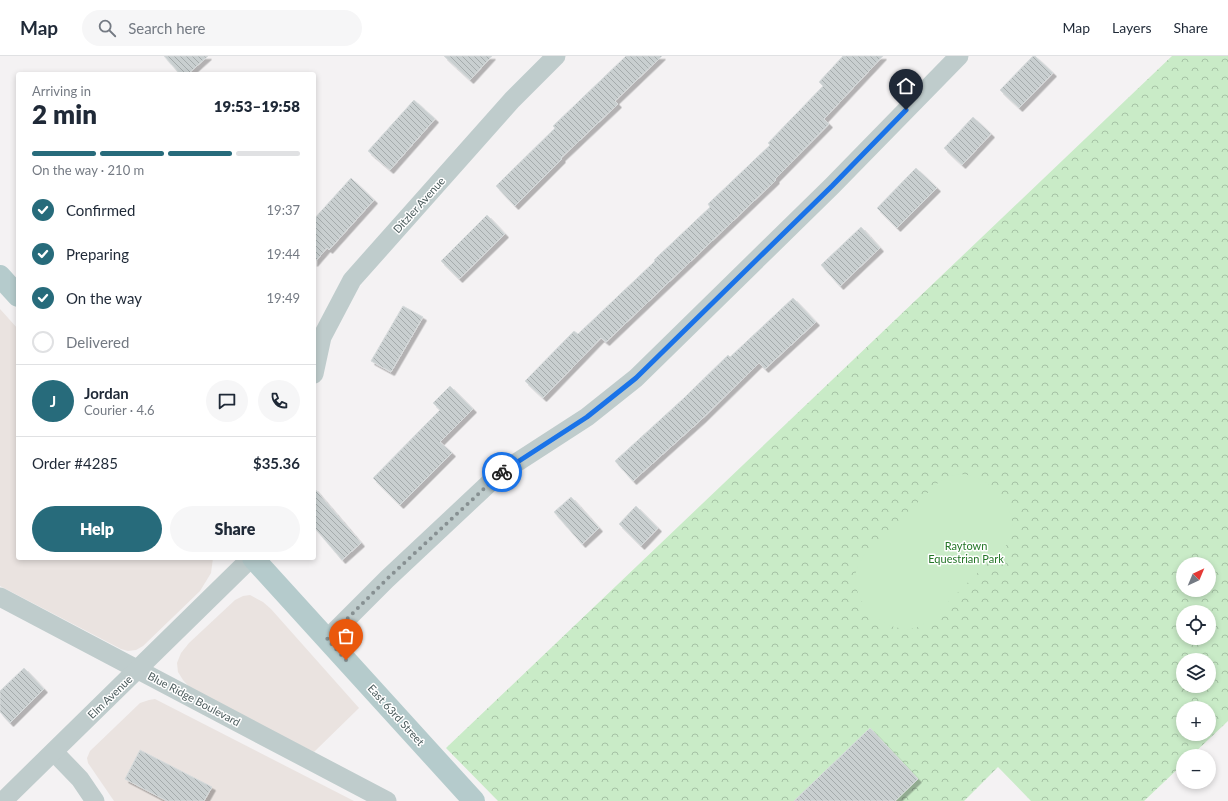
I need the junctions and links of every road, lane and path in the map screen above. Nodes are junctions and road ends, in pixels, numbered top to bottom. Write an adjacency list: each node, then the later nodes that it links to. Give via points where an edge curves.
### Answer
1 (556, 56): 5 (street, Ditzler Avenue, via 512,100 352,280 322,337)
2 (959, 56): 9 (street, via 832,186 636,378 587,417 499,474)
3 (0, 276): 4 (main road)
4 (16, 294)
5 (316, 365)
6 (250, 560): 10 (street, Elm Avenue)
7 (254, 560): 9 (main road, East 63rd Street)
8 (0, 597): 10 (street, Blue Ridge Boulevard)
9 (327, 639): 15 (main road, East 63rd Street)
10 (138, 669): 11 (street, Elm Avenue); 14 (street, Blue Ridge Boulevard)
11 (54, 752): 12 (street, Elm Avenue); 13 (street, via 80,779)
12 (3, 801)
13 (95, 801)
14 (387, 801)
15 (474, 801)

